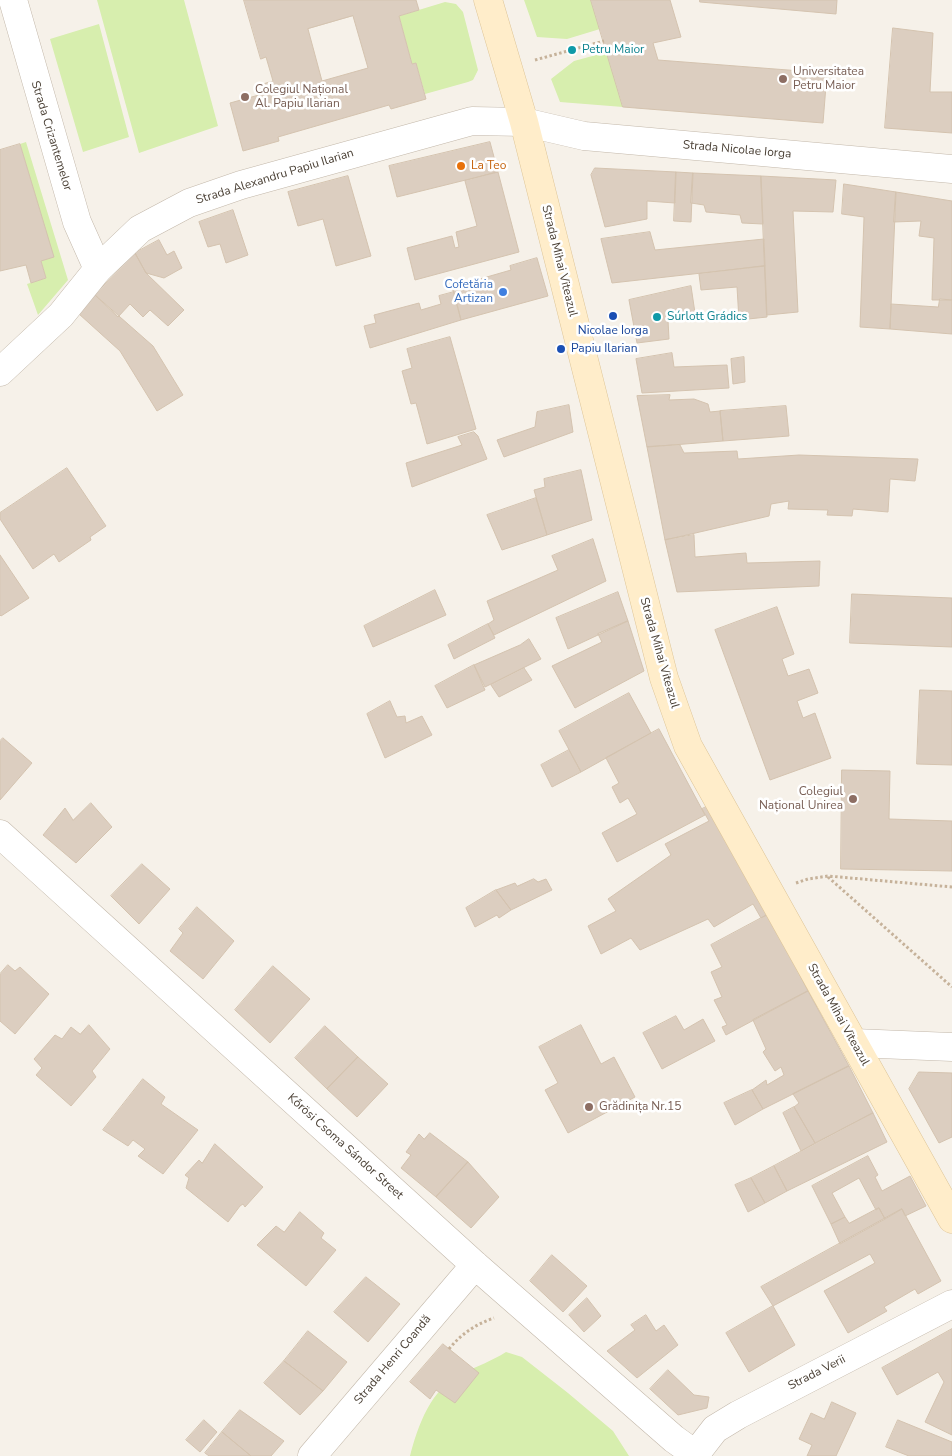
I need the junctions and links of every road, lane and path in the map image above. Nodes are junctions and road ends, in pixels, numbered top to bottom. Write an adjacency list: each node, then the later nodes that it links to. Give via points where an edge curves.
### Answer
1 (13, 0): 7 (street, Strada Crizantemelor, via 77,222)
2 (488, 0): 5 (main road, Strada Mihai Viteazul)
3 (604, 41): 4 (path)
4 (529, 62)
5 (524, 122): 6 (street, Strada Nicolae Iorga, via 584,136); 7 (street, Strada Alexandru Papiu Ilarian, via 472,121 241,185 188,203 140,229); 14 (main road, Strada Mihai Viteazul, via 664,678 688,746)
6 (952, 169)
7 (98, 269): 8 (street, Strada Alexandru Papiu Ilarian, via 61,315)
8 (0, 372)
9 (0, 834): 17 (street, Kőrösi Csoma Sándor Street)
10 (828, 876): 11 (path); 12 (path); 13 (path)
11 (791, 885)
12 (952, 887)
13 (952, 987)
14 (854, 1043): 15 (street); 16 (main road, Strada Mihai Viteazul)
15 (952, 1048)
16 (952, 1218)
17 (475, 1265): 21 (street, Kőrösi Csoma Sándor Street); 22 (street, Strada Henri Coandă)
18 (952, 1304): 21 (street, Strada Verii, via 738,1415 715,1429)
19 (496, 1318): 20 (path, via 480,1323 457,1339)
20 (449, 1349)
21 (694, 1455)
22 (312, 1456)

